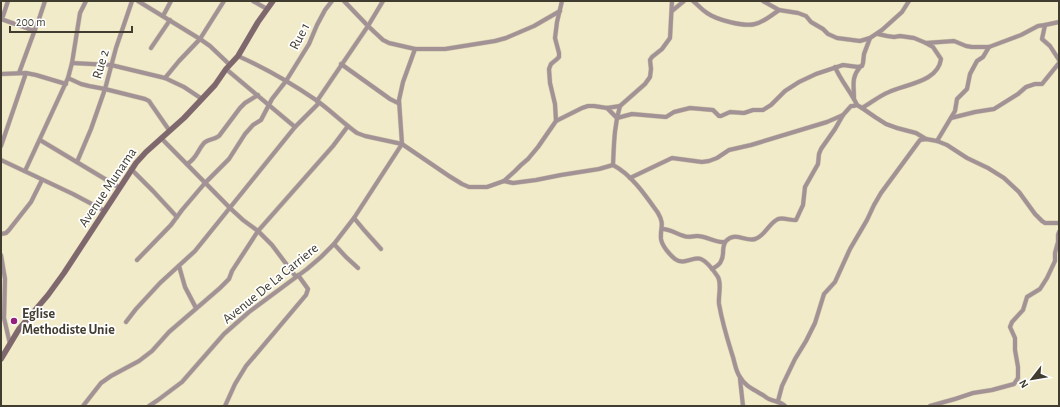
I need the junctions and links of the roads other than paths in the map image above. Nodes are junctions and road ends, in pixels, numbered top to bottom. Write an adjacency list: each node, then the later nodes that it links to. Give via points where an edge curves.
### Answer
1 (8, 1): 24 (street)
2 (44, 1): 29 (street)
3 (86, 1): 39 (street, via 80,13)
4 (132, 1): 41 (street, Rue 2)
5 (138, 1): 23 (street)
6 (171, 1): 23 (street)
7 (224, 1): 32 (street)
8 (253, 1): 19 (street)
9 (273, 1): 19 (street, Avenue Munama)
10 (332, 1): 50 (street, Rue 1)
11 (344, 1): 28 (street)
12 (383, 1): 28 (street)
13 (562, 1): 21 (street)
14 (672, 1): 22 (street)
15 (684, 1): 22 (street)
16 (693, 1): 20 (street, via 709,15 736,24 754,25)
17 (763, 1): 20 (street)
18 (909, 1): 30 (street, via 902,12)
19 (267, 9): 37 (street, Avenue Munama)
20 (779, 10): 31 (street, via 806,16 836,38 860,41)
21 (560, 11): 36 (street, via 534,26 495,41 445,49); 66 (street, via 555,38 559,57 549,69)
22 (672, 12): 60 (street, via 670,38 650,60 650,77)
23 (163, 16): 25 (street)
24 (1, 19): 29 (street)
25 (170, 20): 32 (street); 35 (street)
26 (1059, 22): 27 (street)
27 (1045, 25): 34 (street); 38 (street, via 1042,39 1050,46)
28 (368, 26): 36 (street, via 389,43); 40 (street)
29 (35, 31): 45 (street)
30 (878, 34): 31 (street); 33 (street, via 914,38)
31 (870, 38): 42 (street)
32 (200, 39): 43 (street, via 210,46); 49 (street)
33 (926, 43): 34 (street, via 954,41 966,46); 62 (street, via 933,47 941,59 940,65 931,75 924,81 887,93)
34 (989, 47): 65 (street, via 970,74 966,89 957,99 956,109)
35 (151, 48)
36 (415, 49): 57 (street)
37 (238, 56): 43 (street, Avenue Munama); 50 (street)
38 (1059, 62): 65 (street, via 1042,84 1026,87 994,109)
39 (72, 63): 41 (street); 48 (street)
40 (341, 64): 56 (street); 57 (street)
41 (111, 65): 49 (street); 52 (street, Rue 2)
42 (862, 66): 44 (street); 54 (street, via 854,77)
43 (228, 67): 53 (street); 55 (street, Avenue Munama)
44 (835, 67): 54 (street); 64 (street, via 799,82 763,110 730,112 719,116 713,110 690,108 666,117 632,114)
45 (19, 73): 46 (street); 47 (street)
46 (26, 73): 51 (street); 75 (street)
47 (1, 74)
48 (68, 78): 51 (street); 52 (street, via 85,85)
49 (165, 78): 55 (street)
50 (286, 81): 56 (street); 58 (street, Rue 1)
51 (66, 84): 72 (street)
52 (105, 88): 69 (street, via 149,101); 77 (street, Rue 2)
53 (258, 95): 58 (street); 78 (street, via 240,108 216,139 205,142)
54 (854, 98): 59 (street)
55 (202, 99): 69 (street, Avenue Munama)
56 (318, 102): 67 (street); 68 (street)
57 (398, 104): 74 (street)
58 (269, 105): 68 (street); 85 (street, Rue 1, via 261,120 245,134 229,159)
59 (857, 105): 62 (street); 63 (street, via 850,106)
60 (620, 106): 61 (street); 64 (street)
61 (607, 108): 64 (street); 66 (street, via 588,106)
62 (862, 108): 71 (street, via 886,124 916,133)
63 (843, 115): 82 (street, via 818,125 729,150 709,161 672,158); 96 (street, via 821,149 818,164 805,187 803,205 796,220 777,220 756,239 738,236 730,237)
64 (616, 118): 79 (street)
65 (951, 118): 73 (street)
66 (556, 121): 84 (street, via 528,159)
67 (348, 126): 74 (street, via 365,136); 93 (street)
68 (295, 127): 87 (street)
69 (169, 130): 70 (street, Avenue Munama)
70 (161, 138): 78 (street); 80 (street, Avenue Munama)
71 (926, 139): 73 (street); 111 (street, via 920,140 881,193 835,282 824,294 814,323 782,386)
72 (40, 140): 77 (street); 81 (street)
73 (936, 141): 91 (street, via 1004,178 1020,192 1035,214 1045,223)
74 (402, 144): 84 (street, via 469,187 487,187); 90 (street, Avenue De La Carriere)
75 (1, 146)
76 (1, 160): 81 (street)
77 (78, 162): 86 (street)
78 (187, 164): 85 (street)
79 (613, 165): 82 (street); 84 (street, via 599,170 536,180 514,183)
80 (131, 169): 86 (street, Avenue Munama); 89 (street)
81 (25, 171): 83 (street)
82 (630, 178): 92 (street, via 662,219)
83 (42, 180): 88 (street); 95 (street, via 31,202 9,230)
84 (504, 181)
85 (205, 184): 87 (street); 89 (street, Rue 1)
86 (120, 188): 88 (street, Avenue Munama)
87 (230, 208): 93 (street); 101 (street, via 195,251)
88 (105, 211): 107 (street, Avenue Munama, via 64,273)
89 (177, 217): 100 (street, Rue 1)
90 (354, 218): 97 (street, Avenue De La Carriere); 98 (street)
91 (1059, 223)
92 (662, 229): 96 (street, via 685,237 696,236); 103 (street, via 663,244 674,259 679,262 700,259)
93 (258, 231): 104 (street); 105 (street, via 228,279)
94 (1059, 232): 118 (street, via 1055,261 1047,278 1040,288 1027,297 1023,310 1010,327 1015,338 1018,368 1018,378 1014,384)
95 (1, 234)
96 (725, 242): 103 (street, via 721,262)
97 (334, 244): 102 (street); 104 (street, Avenue De La Carriere)
98 (381, 249)
99 (1, 255): 107 (street, via 5,279 4,318)
100 (137, 260)
101 (179, 266): 105 (street, via 185,287); 106 (street, via 155,288)
102 (358, 268)
103 (712, 270): 109 (street, via 718,278 721,317)
104 (297, 276): 110 (street, Avenue De La Carriere, via 224,334 182,382); 115 (street, via 308,289 306,295 246,366)
105 (196, 308): 112 (street, via 152,351 101,383)
106 (126, 322)
107 (10, 344): 108 (street, Avenue Munama)
108 (1, 359)
109 (740, 378): 111 (street, via 750,388); 116 (street)
110 (158, 400): 113 (street, Avenue De La Carriere); 114 (street)
111 (778, 401): 117 (street)
112 (83, 406)
113 (149, 406)
114 (160, 406)
115 (225, 406)
116 (743, 406)
117 (785, 406)
118 (930, 406)

